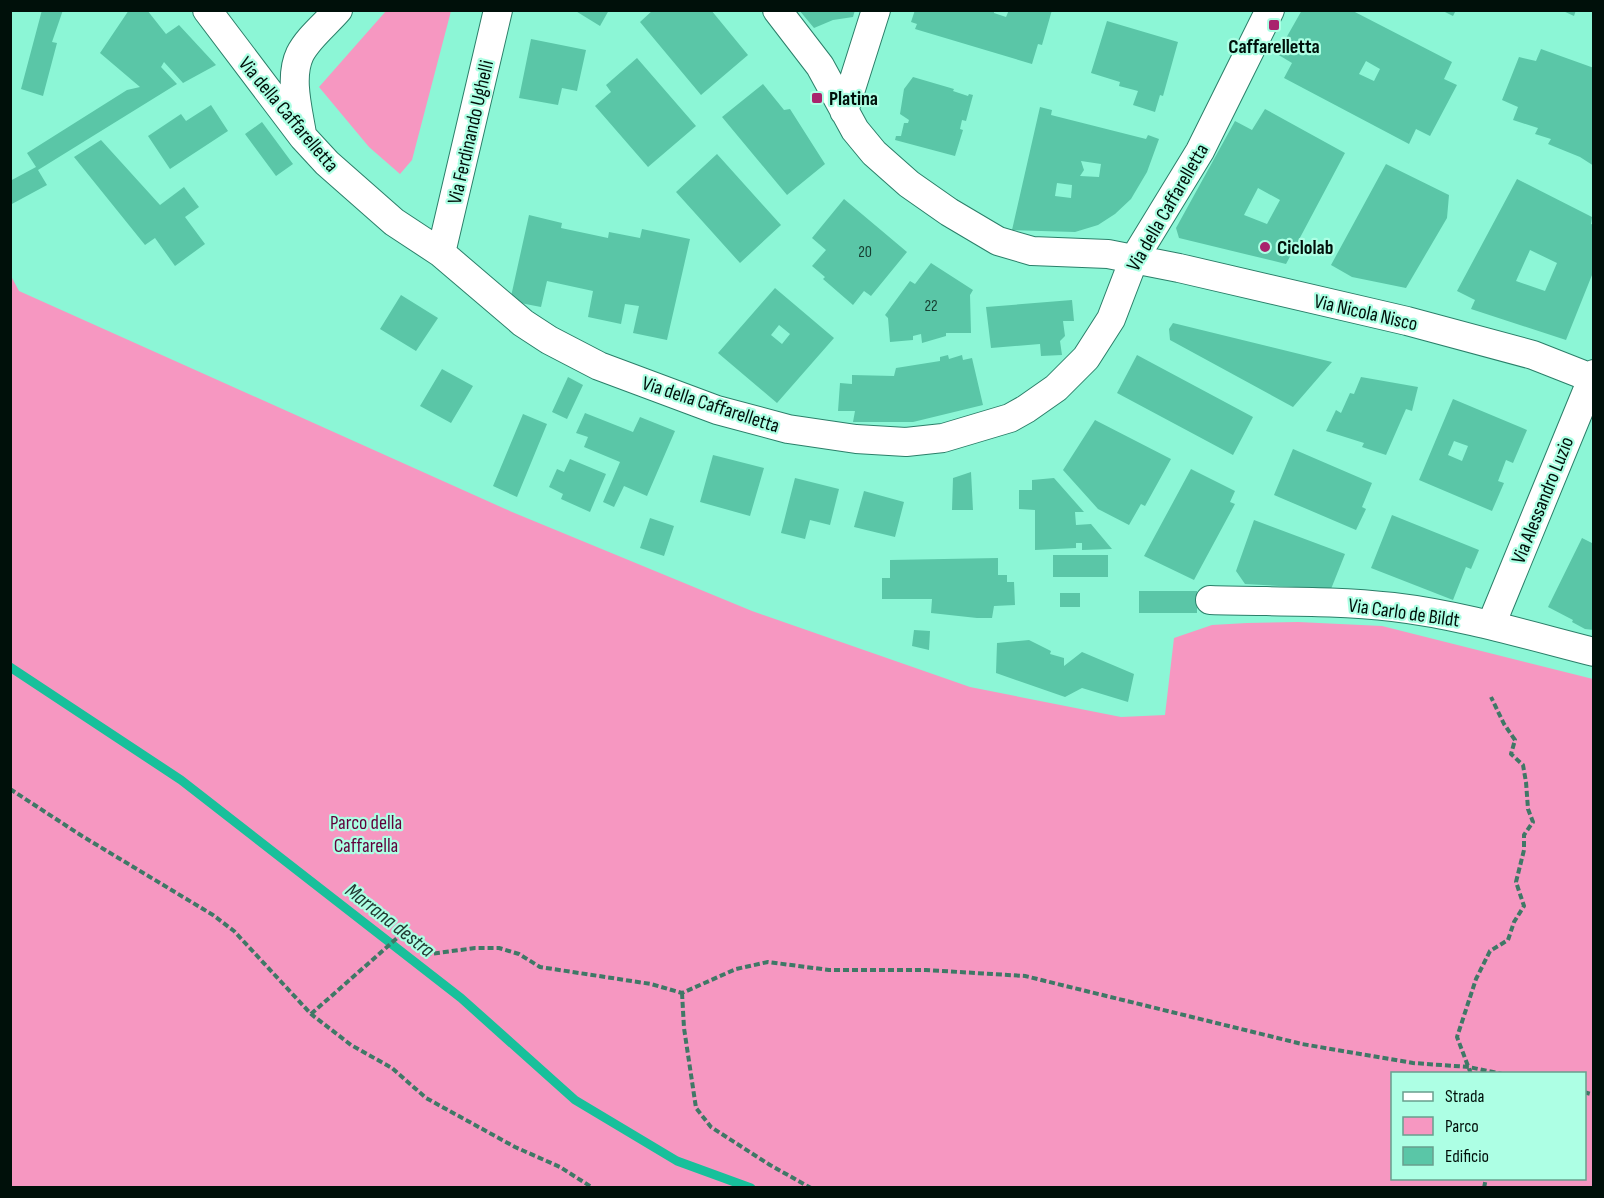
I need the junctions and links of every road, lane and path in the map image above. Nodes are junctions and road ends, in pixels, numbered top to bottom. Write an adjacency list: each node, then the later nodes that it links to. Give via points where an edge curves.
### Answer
1 (207, 10): 8 (street, Via della Caffarelletta)
2 (338, 10): 8 (street, via 304,47 297,62 295,83)
3 (498, 10): 9 (street, Via Ferdinando Ughelli)
4 (777, 10): 7 (street, Via Nicola Nisco, via 820,66)
5 (876, 10): 7 (street)
6 (1270, 10): 10 (street, Via della Caffarelletta, via 1200,151)
7 (844, 111): 10 (street, Via Nicola Nisco, via 863,142 903,179 998,241 1032,252 1108,254)
8 (303, 137): 9 (street, Via della Caffarelletta, via 365,198)
9 (441, 253): 10 (street, Via della Caffarelletta, via 523,323 571,352 625,376 717,410 788,429 906,442 942,438 993,424 1026,409 1056,388 1076,370 1102,335)
10 (1134, 259): 11 (street, Via Nicola Nisco, via 1407,321 1533,355)
11 (1593, 377): 13 (street, Via Alessandro Luzio)
12 (1210, 600): 13 (street, Via Carlo de Bildt, via 1366,604)
13 (1491, 625): 14 (street, Via Carlo de Bildt)
14 (1593, 652)
15 (1491, 697): 19 (path, via 1515,740 1511,754 1522,765 1533,822 1524,835 1516,882 1524,906 1508,940 1490,951 1476,979 1457,1037)
16 (10, 789): 18 (path, via 213,915 234,931)
17 (682, 993): 18 (path, via 651,984 540,967 499,948 430,954 404,932); 19 (path, via 736,969 768,962 829,970 1025,976 1302,1044 1413,1063); 23 (path, via 696,1108 711,1127)
18 (311, 1014): 22 (path, via 351,1045 392,1068 426,1098)
19 (1470, 1068): 20 (path); 21 (path)
20 (1471, 1072)
21 (1491, 1072)
22 (593, 1188)
23 (811, 1188)

